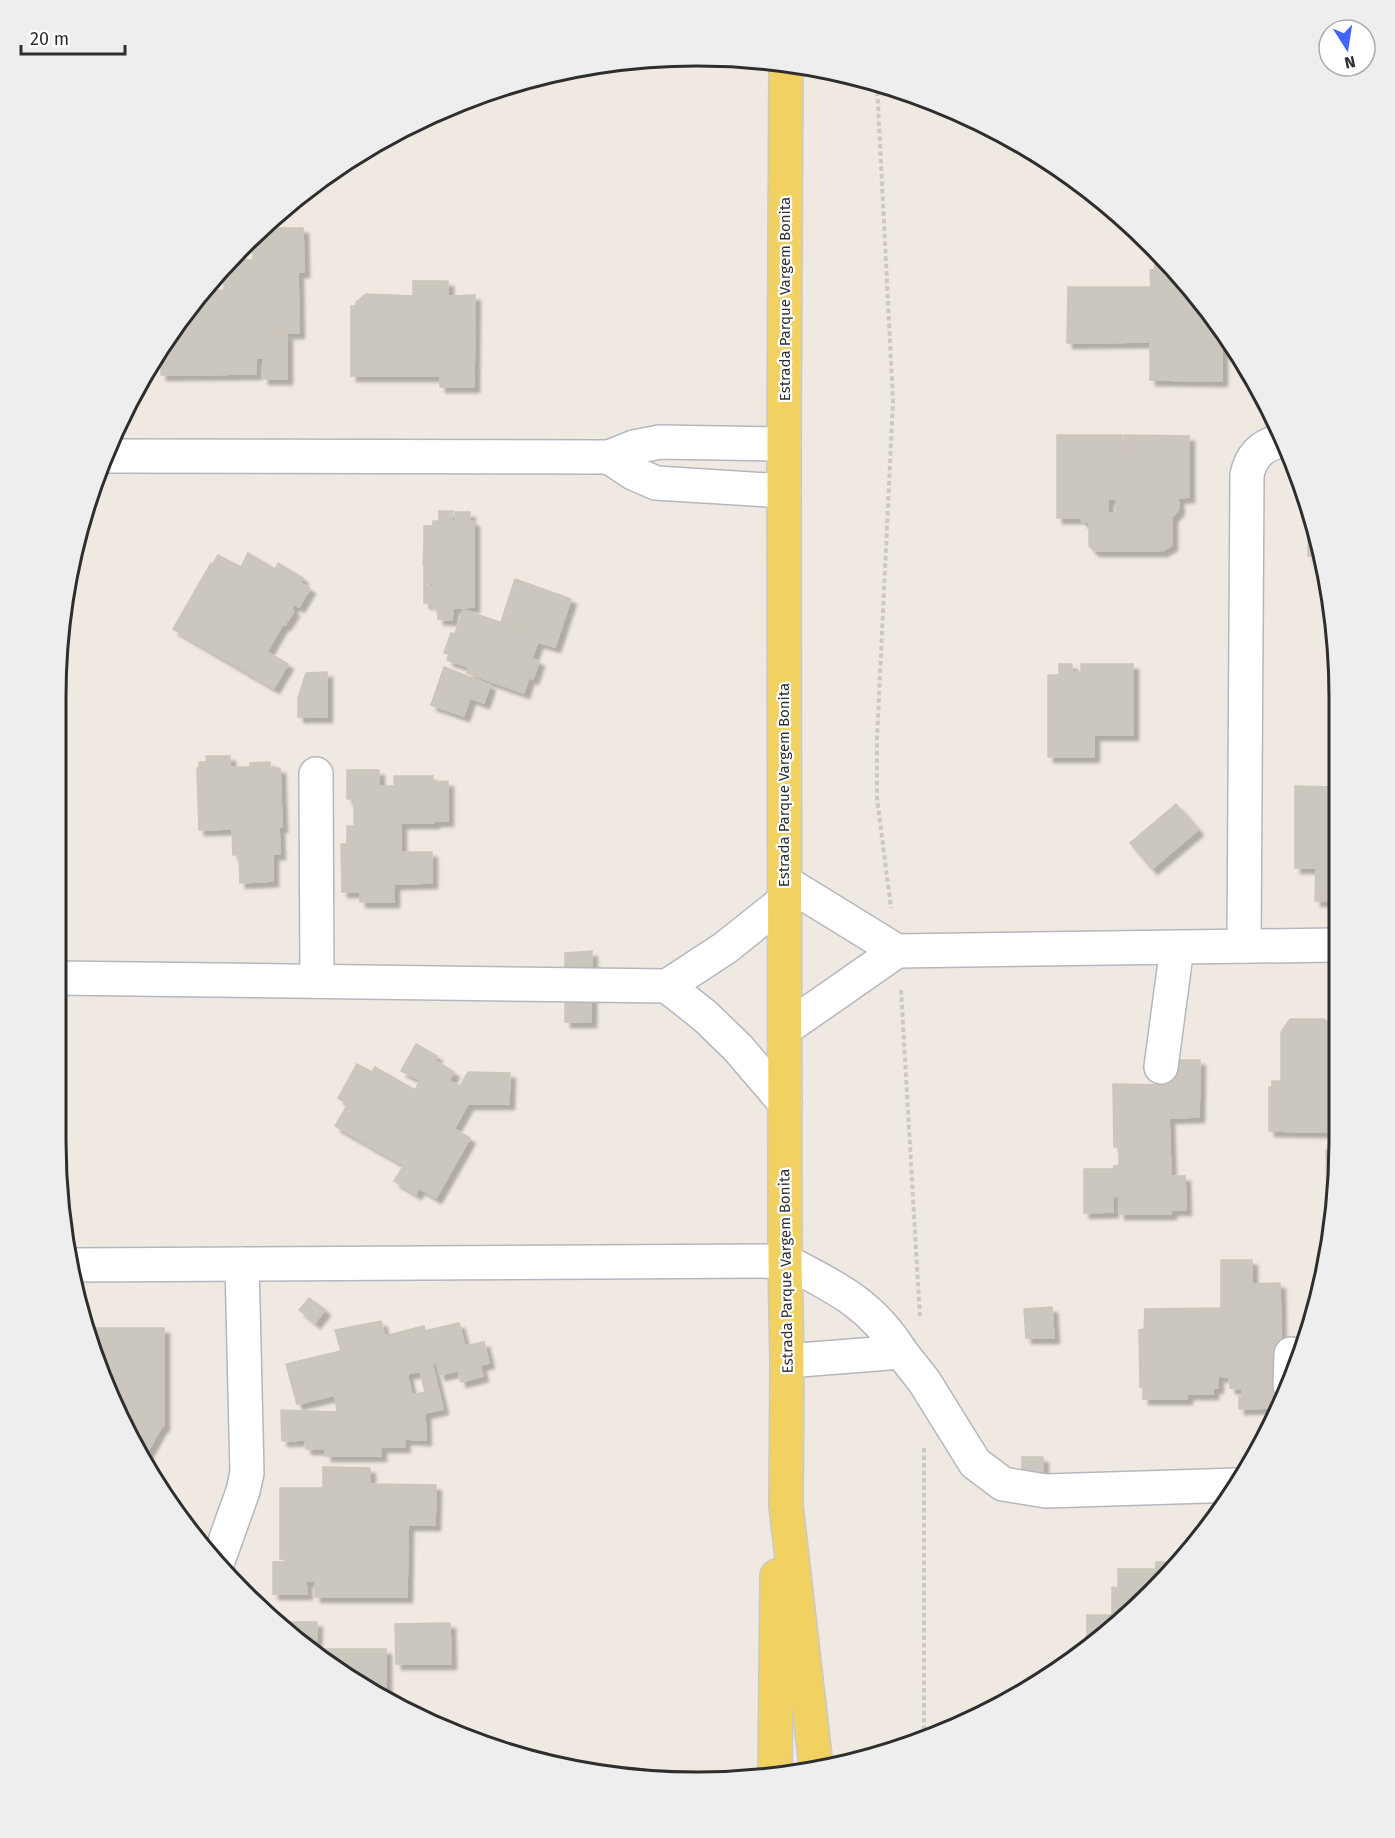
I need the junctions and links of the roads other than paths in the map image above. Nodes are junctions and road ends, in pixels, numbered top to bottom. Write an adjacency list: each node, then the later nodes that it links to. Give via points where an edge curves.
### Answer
1 (786, 72): 3 (main road, Estrada Parque Vargem Bonita)
2 (1275, 442): 10 (street, via 1261,449 1247,475)
3 (784, 444): 5 (street, via 660,442); 6 (main road, Estrada Parque Vargem Bonita)
4 (114, 456): 5 (street)
5 (609, 457): 6 (street, via 656,483)
6 (784, 491): 8 (main road, Estrada Parque Vargem Bonita)
7 (316, 774): 14 (street)
8 (785, 892): 12 (street); 15 (street, via 725,948); 16 (main road, Estrada Parque Vargem Bonita)
9 (1329, 945): 10 (street)
10 (1244, 946): 11 (street)
11 (1177, 947): 12 (street); 17 (street)
12 (897, 951): 16 (street)
13 (66, 978): 14 (street)
14 (317, 981): 15 (street)
15 (667, 986): 18 (street, via 738,1048)
16 (785, 1029): 18 (main road, Estrada Parque Vargem Bonita)
17 (1161, 1066)
18 (785, 1103): 19 (main road, Estrada Parque Vargem Bonita)
19 (785, 1261): 20 (street); 22 (street, via 839,1289 872,1314); 23 (main road, Estrada Parque Vargem Bonita)
20 (242, 1264): 21 (street); 26 (street, via 247,1473)
21 (78, 1265)
22 (901, 1352): 23 (street); 24 (street, via 924,1381 975,1463 1003,1484 1046,1491)
23 (787, 1361): 25 (main road, Estrada Parque Vargem Bonita)
24 (1226, 1485)
25 (786, 1506): 27 (main road, Estrada Parque Vargem Bonita); 28 (main road, Estrada Parque Vargem Bonita, via 777,1559)
26 (220, 1554)
27 (815, 1761)
28 (776, 1767)

